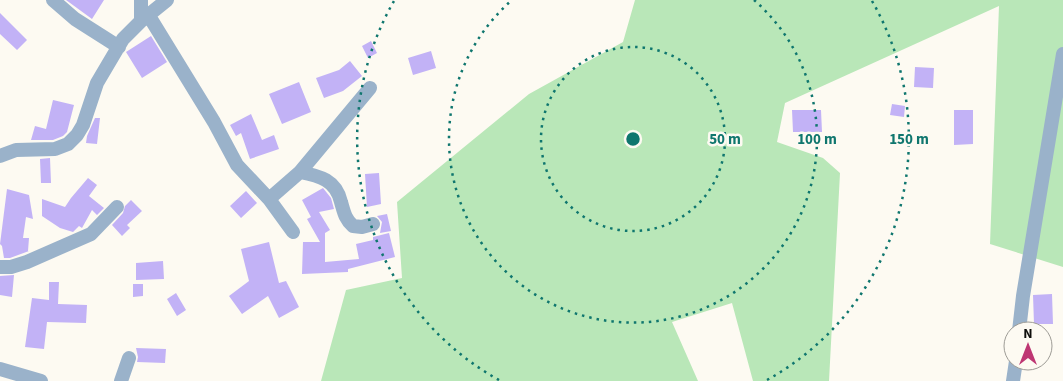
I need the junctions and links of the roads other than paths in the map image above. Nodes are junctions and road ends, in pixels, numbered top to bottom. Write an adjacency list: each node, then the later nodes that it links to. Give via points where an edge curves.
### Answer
1 (53, 0): 5 (street, via 74,19)
2 (141, 0): 4 (street)
3 (167, 0): 4 (street)
4 (145, 19): 5 (street); 10 (street, via 214,122 237,165)
5 (118, 46): 8 (street, via 97,83 83,124 68,144 16,150)
6 (1063, 54): 15 (street)
7 (370, 88): 9 (street)
8 (0, 156)
9 (300, 172): 10 (street); 12 (street, via 329,181 340,196 346,220 352,226)
10 (269, 199): 13 (street)
11 (117, 207): 14 (street, via 91,234 27,262)
12 (373, 224)
13 (293, 232)
14 (0, 267)
15 (1020, 321)
16 (129, 358): 19 (street)
17 (0, 369): 18 (street)
18 (41, 381)
19 (121, 381)

